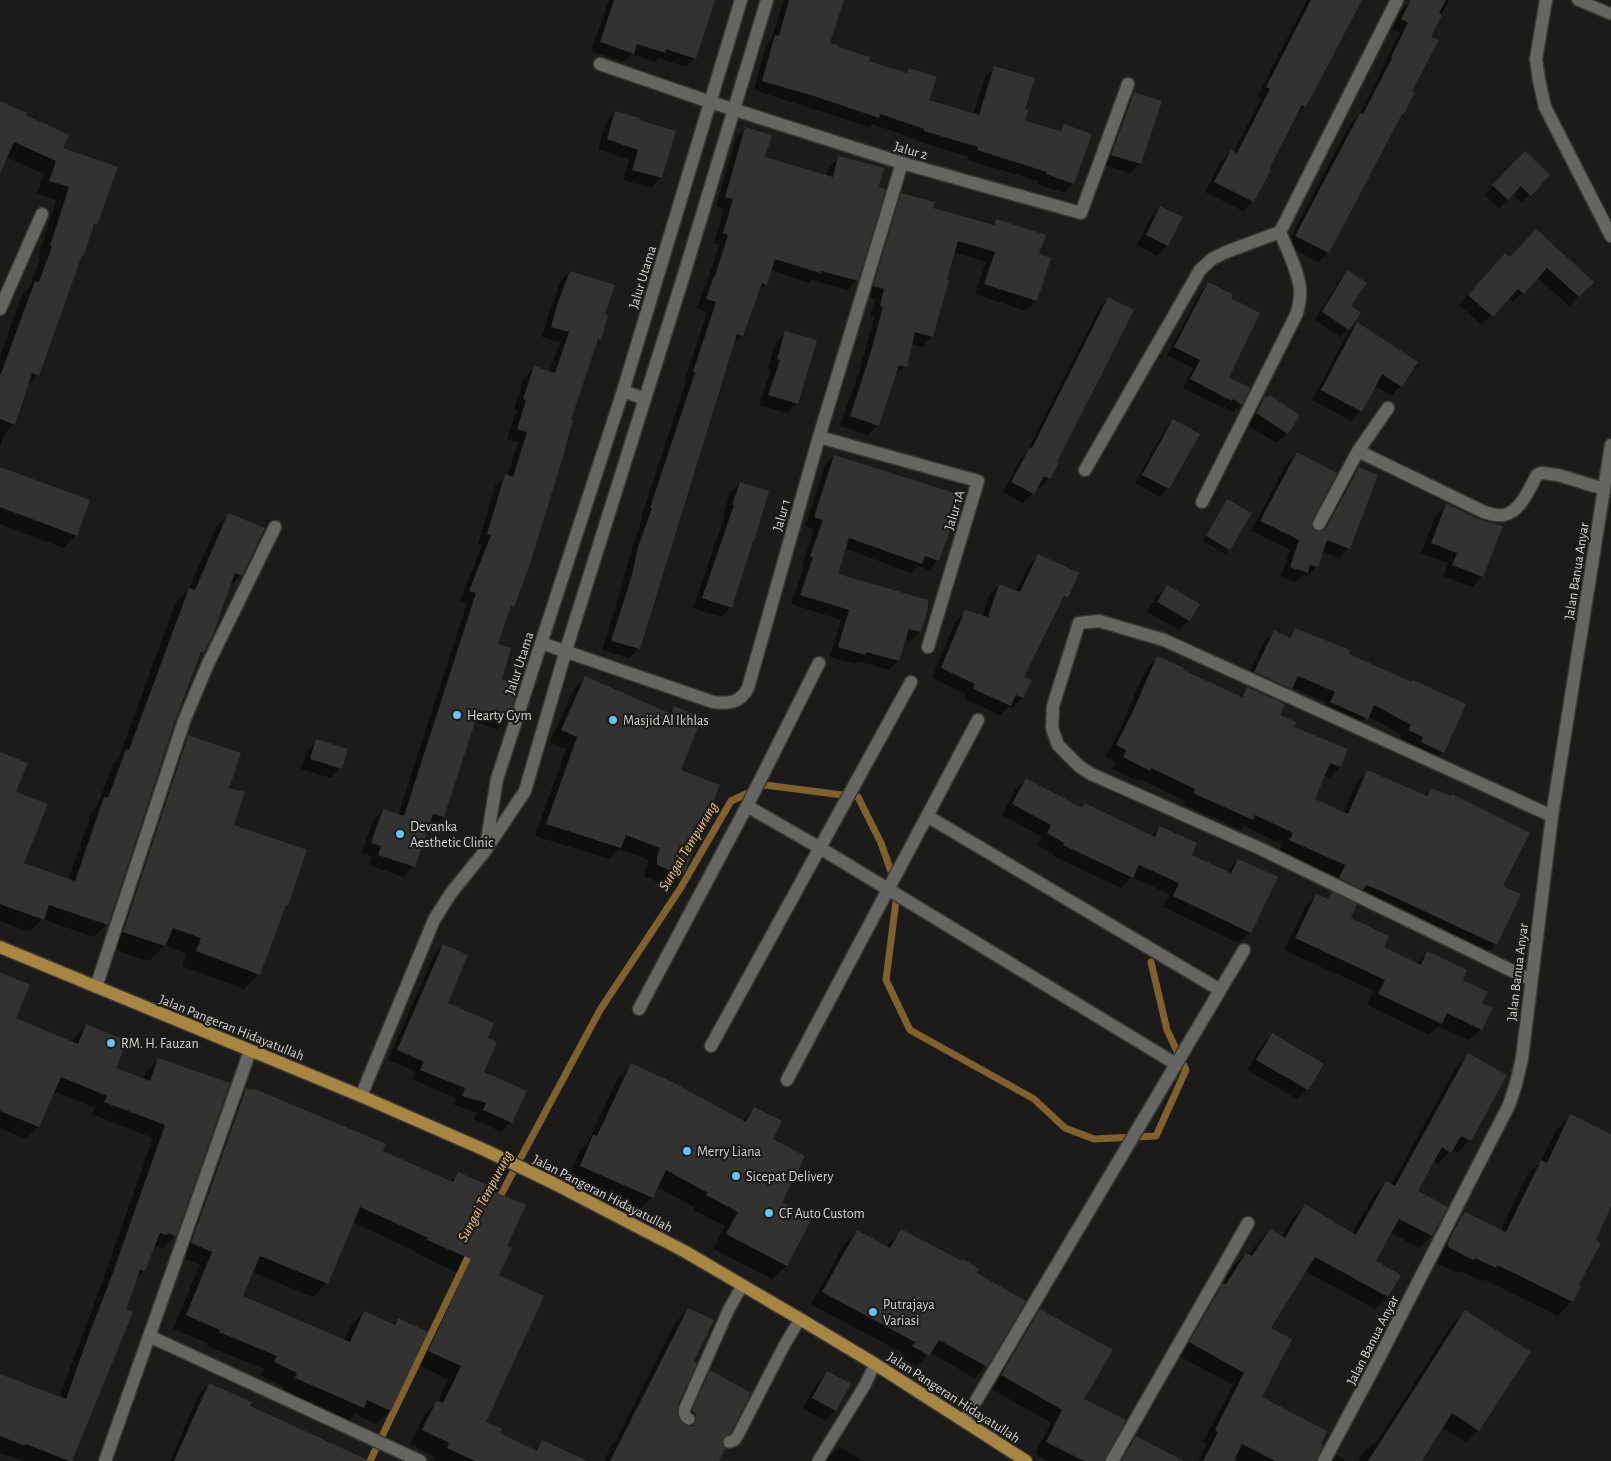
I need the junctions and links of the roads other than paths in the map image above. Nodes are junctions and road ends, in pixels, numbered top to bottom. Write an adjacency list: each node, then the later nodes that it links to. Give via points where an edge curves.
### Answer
1 (741, 0): 9 (street, Jalur Utama)
2 (767, 0): 10 (street)
3 (1396, 0): 13 (street)
4 (1546, 0): 14 (street, via 1536,59 1545,107)
5 (1578, 0): 6 (lane)
6 (1611, 14)
7 (600, 64): 9 (street)
8 (1128, 84): 11 (street, Jalur 2, via 1081,213)
9 (710, 102): 10 (street, Jalur 2); 16 (street, Jalur Utama)
10 (734, 109): 11 (street, Jalur 2); 17 (street)
11 (902, 163): 19 (street, Jalur 1)
12 (42, 214): 15 (street)
13 (1280, 232): 22 (street, via 1226,252 1200,270); 24 (street, via 1300,288 1297,313)
14 (1611, 236)
15 (0, 309)
16 (623, 391): 17 (street); 27 (street, Jalur Utama)
17 (645, 399): 29 (street)
18 (1388, 408): 21 (street)
19 (819, 437): 28 (street, Jalur 1A, via 978,481); 29 (street, Jalur 1, via 744,694 727,704 713,702)
20 (1611, 446): 23 (street, Jalan Banua Anyar)
21 (1358, 451): 23 (street, via 1496,515 1514,511 1541,473); 25 (street)
22 (1085, 470)
23 (1604, 489): 35 (street, Jalan Banua Anyar)
24 (1202, 502)
25 (1320, 524)
26 (275, 527): 42 (street, via 207,666 184,721)
27 (541, 642): 29 (street, Jalur 1); 37 (street, Jalur Utama, via 497,779)
28 (928, 647)
29 (566, 650): 37 (street, via 525,790)
30 (819, 663): 33 (street)
31 (910, 682): 36 (street)
32 (978, 720): 34 (street)
33 (747, 806): 36 (street); 44 (street)
34 (927, 816): 38 (street); 43 (street)
35 (1552, 816): 41 (street, Jalan Banua Anyar); 41 (street, via 1164,640 1099,620 1079,623 1052,706 1052,728 1058,745 1091,774 1261,849)
36 (820, 848): 38 (street); 45 (street)
37 (485, 851): 49 (street, via 434,920)
38 (888, 890): 47 (street); 48 (street)
39 (0, 947): 42 (main road, Jalan Pangeran Hidayatullah)
40 (1244, 950): 43 (street)
41 (1532, 980): 63 (street, Jalan Banua Anyar, via 1522,1058 1508,1105)
42 (96, 987): 46 (main road, Jalan Pangeran Hidayatullah)
43 (1220, 990): 47 (street)
44 (639, 1009)
45 (711, 1046)
46 (250, 1051): 49 (main road, Jalan Pangeran Hidayatullah); 53 (street)
47 (1176, 1064): 56 (street)
48 (787, 1080)
49 (361, 1096): 51 (main road, Jalan Pangeran Hidayatullah, via 553,1183 684,1251)
50 (1248, 1223): 62 (street)
51 (742, 1286): 52 (main road, Jalan Pangeran Hidayatullah); 55 (lane, via 685,1408 684,1413)
52 (800, 1319): 54 (main road, Jalan Pangeran Hidayatullah); 57 (lane, via 738,1436)
53 (149, 1336): 58 (street); 59 (street)
54 (875, 1364): 56 (main road, Jalan Pangeran Hidayatullah); 60 (lane)
55 (689, 1419)
56 (964, 1421): 61 (main road, Jalan Pangeran Hidayatullah)
57 (729, 1442)
58 (105, 1461)
59 (420, 1461)
60 (818, 1461)
61 (1026, 1461)
62 (1112, 1461)
63 (1324, 1461)

